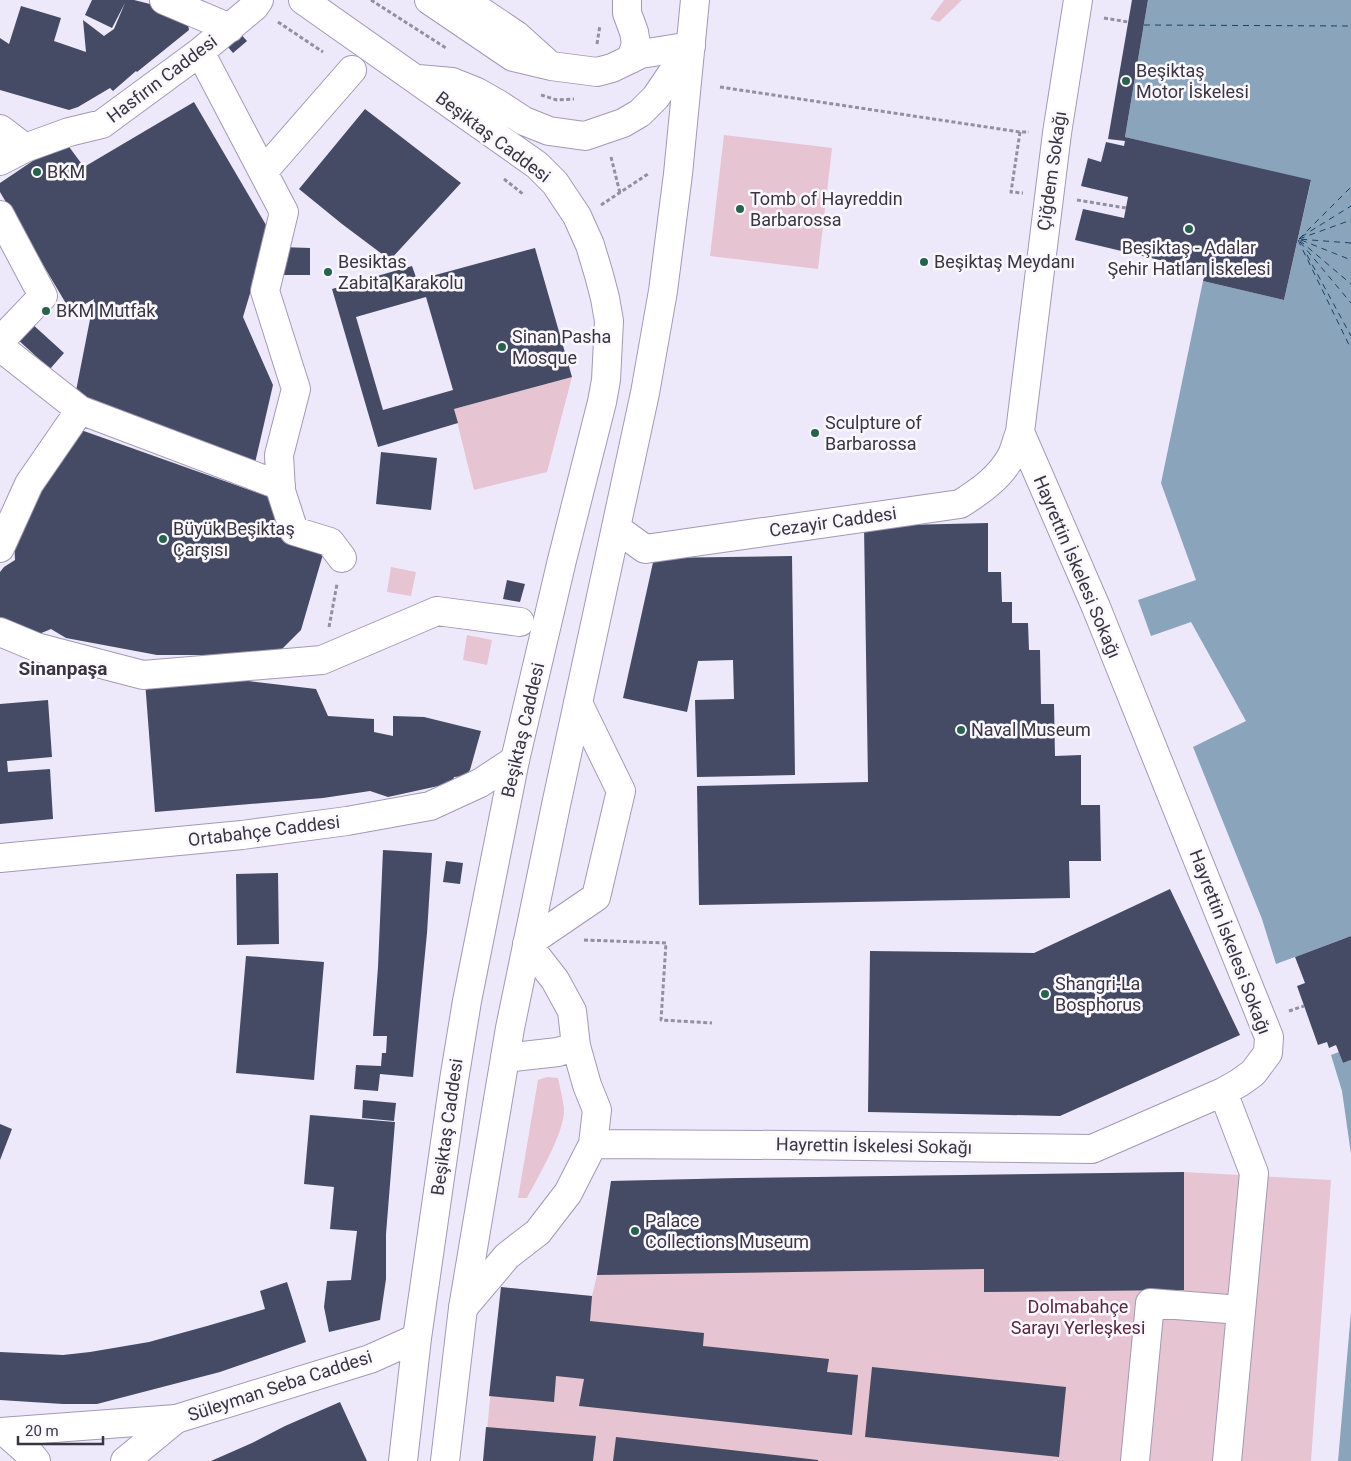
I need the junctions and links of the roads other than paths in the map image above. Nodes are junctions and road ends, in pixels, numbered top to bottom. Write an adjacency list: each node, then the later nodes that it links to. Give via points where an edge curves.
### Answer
1 (164, 0): 9 (street)
2 (259, 0): 9 (street, Hasfırın Caddesi)
3 (303, 0): 15 (street, Beşiktaş Caddesi)
4 (429, 0): 13 (street, via 513,57)
5 (464, 0): 13 (street, via 516,35)
6 (627, 0): 12 (street, via 627,13 636,44)
7 (695, 0): 10 (street)
8 (1078, 0): 24 (street, Çiğdem Sokağı, via 1056,133 1059,197 1033,329)
9 (230, 28): 11 (street, Hasfırın Caddesi)
10 (691, 46): 12 (street, via 641,54); 15 (street, via 656,97 640,113 623,123 585,136 549,131 524,121 477,92 452,82); 26 (street, via 663,291)
11 (200, 52): 17 (street, Hasfırın Caddesi, via 102,124); 19 (street)
12 (631, 59): 13 (street, via 597,72)
13 (551, 66)
14 (352, 70): 19 (street)
15 (416, 79): 32 (street, Beşiktaş Caddesi, via 537,166 555,183 590,245 608,313 606,380 602,402)
16 (0, 129): 17 (street)
17 (25, 148): 18 (street, Hasfırın Caddesi)
18 (0, 161)
19 (264, 172): 25 (street, via 284,212 265,291 296,389 279,455)
20 (0, 215): 21 (street, via 43,296)
21 (0, 341)
22 (0, 347): 23 (street)
23 (80, 410): 25 (street); 27 (street, via 29,484)
24 (1020, 432): 26 (street, Cezayir Caddesi, via 1012,455 998,475 960,504 644,548); 37 (street, Hayrettin İskelesi Sokağı, via 1096,607 1269,1037 1268,1053 1253,1073)
25 (281, 486): 28 (street, via 294,531 330,542)
26 (616, 528): 31 (street)
27 (0, 548)
28 (342, 558)
29 (520, 622): 30 (street, via 437,611 322,660 144,675 36,647)
30 (0, 632)
31 (578, 703): 34 (street); 34 (street, via 621,791 596,897)
32 (515, 760): 33 (street, Ortabahçe Caddesi, via 480,783 430,806 242,835); 41 (street, Beşiktaş Caddesi, via 465,1009)
33 (0, 858)
34 (527, 944): 35 (street, via 555,980 572,1011); 36 (street)
35 (576, 1046): 36 (street, via 558,1052); 38 (street, via 596,1110)
36 (505, 1058): 39 (street)
37 (1223, 1092): 38 (street, Hayrettin İskelesi Sokağı, via 1092,1149); 40 (street, via 1254,1173)
38 (593, 1144): 39 (street, via 568,1194 538,1232 507,1256)
39 (463, 1308): 47 (street)
40 (1241, 1310): 48 (street, via 1150,1303); 49 (street)
41 (417, 1338): 42 (street, Süleyman Seba Caddesi, via 370,1359); 46 (street, Beşiktaş Caddesi)
42 (176, 1419): 43 (street); 45 (street, Süleyman Seba Caddesi)
43 (3, 1432): 44 (street)
44 (36, 1461)
45 (125, 1461)
46 (404, 1461)
47 (445, 1461)
48 (1135, 1461)
49 (1228, 1461)

